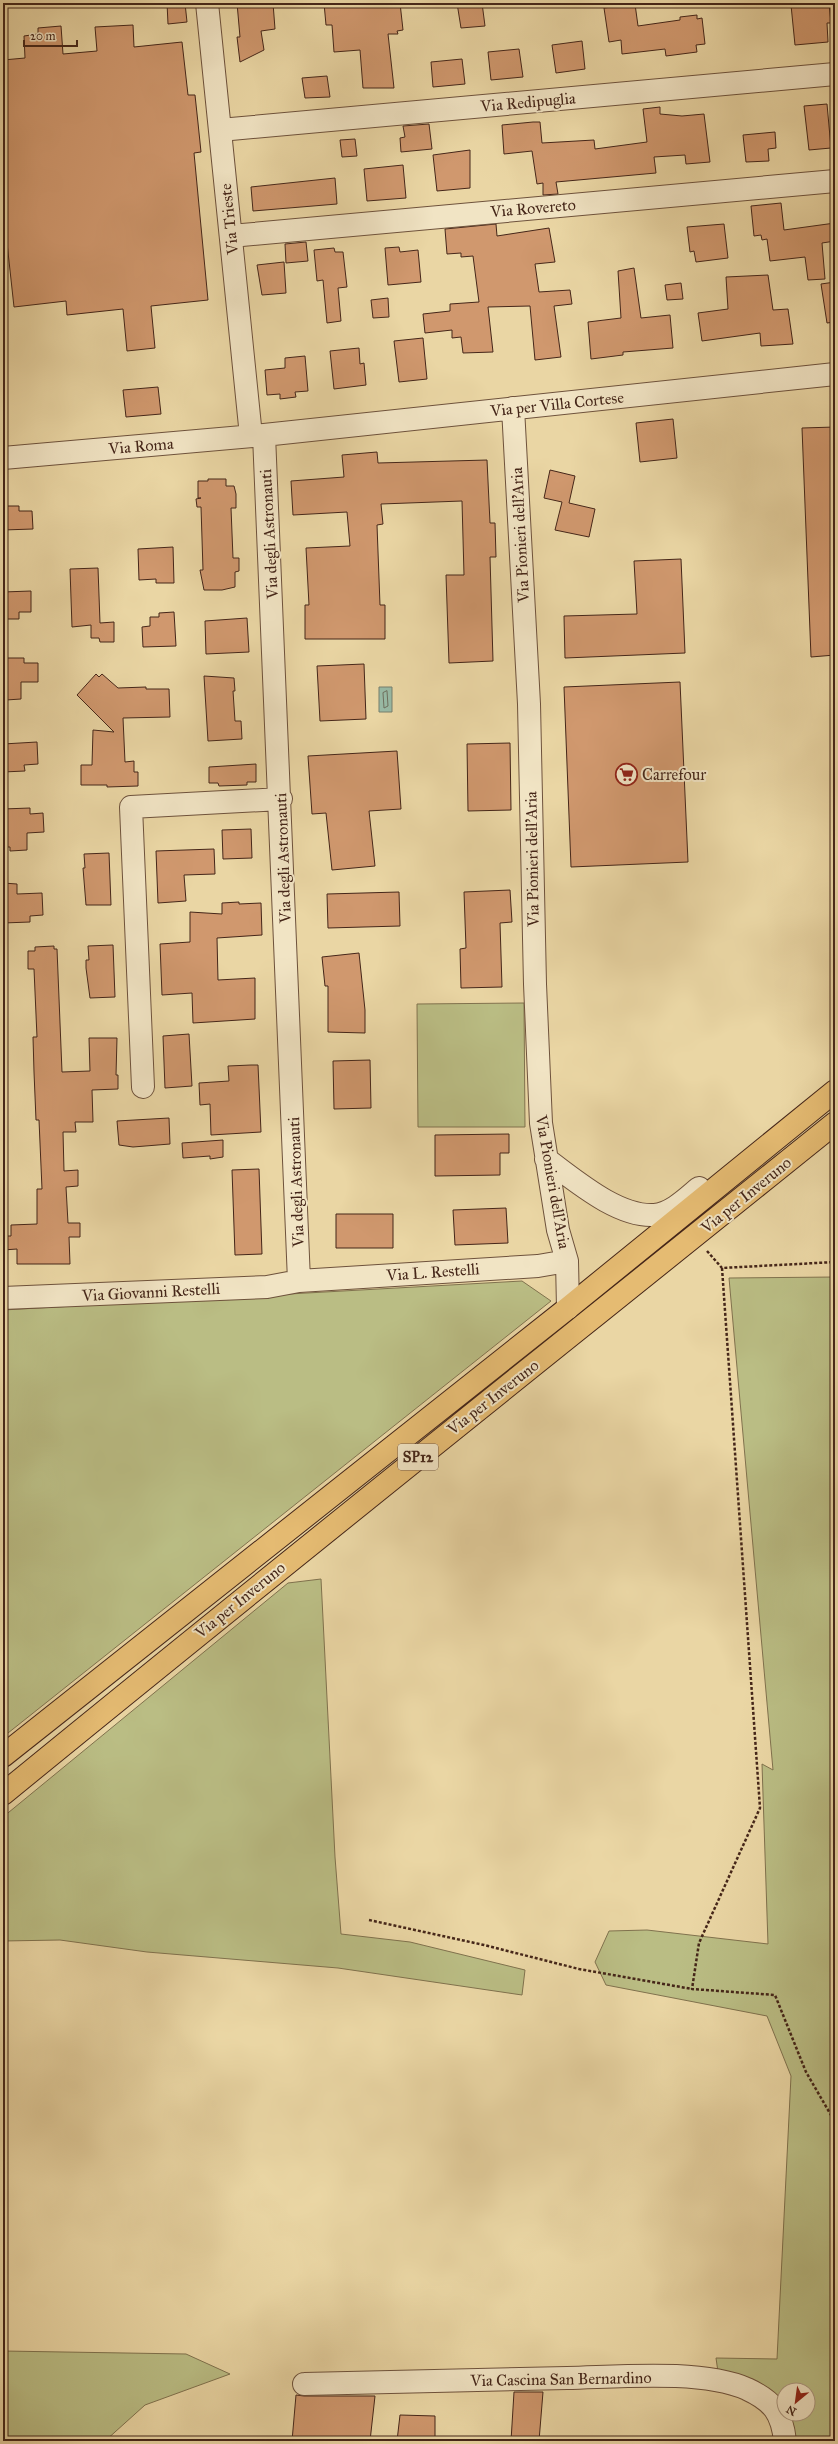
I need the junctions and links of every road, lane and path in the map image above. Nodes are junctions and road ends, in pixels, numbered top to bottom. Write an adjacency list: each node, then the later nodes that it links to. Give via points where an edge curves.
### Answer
1 (207, 3): 3 (street, Via Trieste)
2 (835, 74): 3 (street, Via Redipuglia)
3 (220, 130): 5 (street, Via Trieste)
4 (835, 181): 5 (street, Via Rovereto)
5 (231, 236): 8 (street, Via Trieste)
6 (835, 374): 7 (street, Via per Villa Cortese)
7 (513, 408): 8 (street, Via per Villa Cortese); 15 (street, Via Pionieri dell'Aria, via 529,704 535,984 541,1123)
8 (265, 435): 9 (street, Via Roma); 10 (street, Via degli Astronauti)
9 (3, 458)
10 (281, 799): 12 (street, via 131,807); 20 (street, Via degli Astronauti)
11 (835, 1081): 15 (street, via 678,1205 655,1215 632,1211 598,1196)
12 (143, 1087)
13 (835, 1091): 22 (main road, Via per Inveruno / SP12)
14 (835, 1123): 16 (main road, Via per Inveruno / SP12)
15 (546, 1159): 17 (street, Via Pionieri dell'Aria, via 558,1230)
16 (695, 1238): 19 (path); 24 (main road, Via per Inveruno / SP12, via 331,1527)
17 (567, 1261): 20 (street, Via L. Restelli, via 530,1266); 22 (street, Via Pionieri dell'Aria)
18 (835, 1262): 19 (path)
19 (722, 1268): 26 (path, via 760,1808 699,1943)
20 (300, 1281): 21 (street, Via Giovanni Restelli, via 267,1287)
21 (3, 1298)
22 (568, 1308): 23 (main road, Via per Inveruno / SP12)
23 (3, 1756)
24 (3, 1794)
25 (369, 1920): 26 (path, via 484,1944 579,1969)
26 (692, 1989): 27 (path, via 775,1995 806,2072)
27 (835, 2122)
28 (304, 2384): 29 (street, Via Cascina San Bernardino, via 651,2376 716,2380 747,2389 766,2399 779,2412)
29 (786, 2441)

